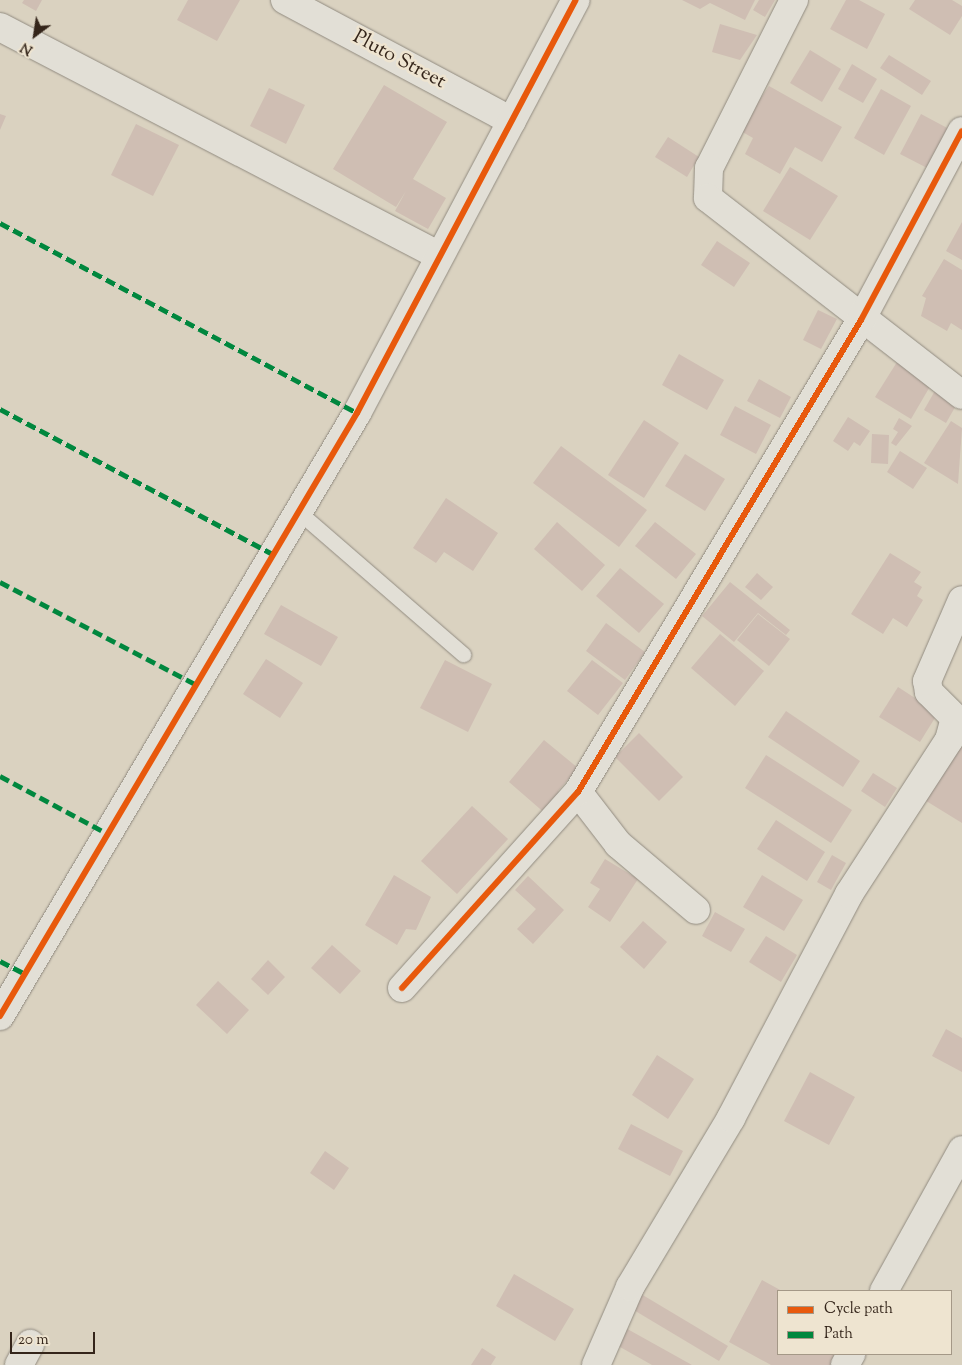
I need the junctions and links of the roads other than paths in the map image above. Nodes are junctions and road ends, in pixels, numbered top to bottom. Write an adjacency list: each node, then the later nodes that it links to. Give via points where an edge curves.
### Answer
1 (286, 0): 5 (street, Pluto Street)
2 (576, 0): 5 (street)
3 (794, 0): 8 (street, via 709,168 708,198)
4 (0, 27): 7 (street)
5 (512, 121): 7 (street)
6 (962, 131): 8 (street)
7 (439, 256): 10 (street)
8 (861, 320): 9 (street); 13 (street)
9 (962, 395)
10 (300, 513): 12 (lane); 16 (street)
11 (962, 600): 19 (street, via 932,662 927,681 929,692 954,718 949,740 849,894 731,1118 630,1287)
12 (463, 654)
13 (578, 792): 14 (street, via 618,844); 15 (street)
14 (696, 910)
15 (402, 988)
16 (0, 1016)
17 (962, 1150): 18 (street)
18 (885, 1290)
19 (596, 1365)

